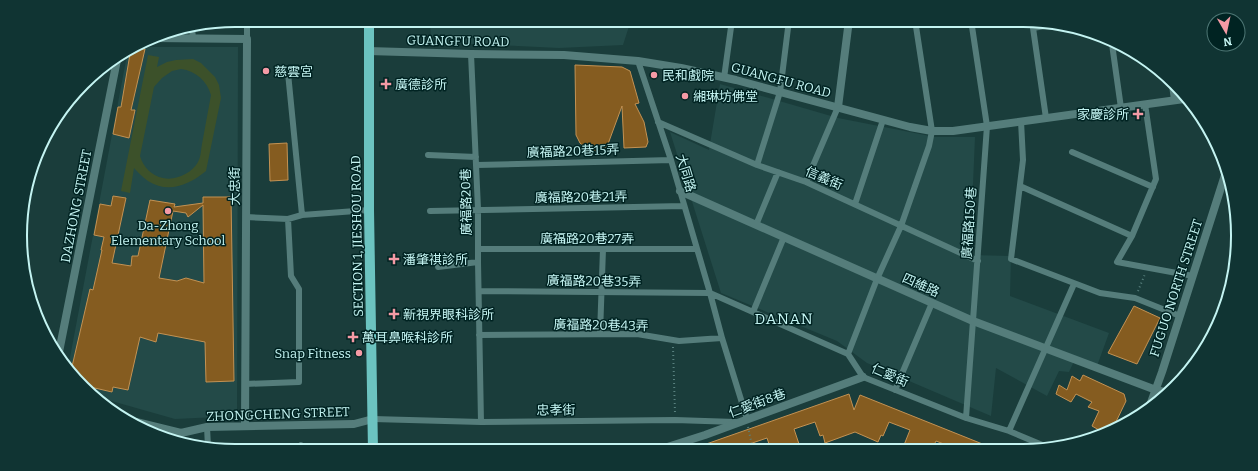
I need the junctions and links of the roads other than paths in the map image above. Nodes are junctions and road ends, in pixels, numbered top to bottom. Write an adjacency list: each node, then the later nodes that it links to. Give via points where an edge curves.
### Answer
1 (246, 27): 12 (lane)
2 (369, 27): 14 (main road, SECTION 1, JIESHOU ROAD)
3 (731, 27): 19 (lane)
4 (788, 27): 21 (lane)
5 (848, 27): 25 (street)
6 (916, 27): 32 (lane)
7 (972, 27): 31 (lane, 廣福路150巷)
8 (1032, 27): 27 (lane)
9 (192, 32): 11 (lane)
10 (167, 38): 11 (street)
11 (193, 39): 12 (street)
12 (247, 39): 51 (street, 大忠街)
13 (1113, 48): 26 (lane)
14 (368, 51): 15 (street, GUANGFU ROAD); 48 (main road, SECTION 1, JIESHOU ROAD)
15 (471, 54): 16 (street, GUANGFU ROAD, via 564,55); 35 (lane, 廣福路20巷)
16 (638, 61): 19 (street, GUANGFU ROAD); 30 (lane, 大同路)
17 (116, 65): 76 (street, DAZHONG STREET)
18 (288, 73): 50 (lane)
19 (724, 78): 21 (street, GUANGFU ROAD)
20 (1173, 91): 23 (lane)
21 (780, 92): 25 (street, GUANGFU ROAD); 38 (lane)
22 (1180, 99): 23 (street, GUANGFU ROAD)
23 (1174, 100): 24 (street, GUANGFU ROAD)
24 (1145, 104): 26 (street, GUANGFU ROAD); 43 (lane, via 1156,180)
25 (838, 107): 28 (street, GUANGFU ROAD); 41 (lane)
26 (1121, 108): 27 (street, GUANGFU ROAD)
27 (1046, 118): 29 (street, GUANGFU ROAD)
28 (883, 120): 32 (street, GUANGFU ROAD); 45 (lane)
29 (1021, 121): 31 (street, GUANGFU ROAD); 42 (lane, via 1023,160)
30 (658, 122): 36 (lane, 大同路); 38 (lane, 信義街)
31 (987, 126): 32 (street, GUANGFU ROAD); 60 (lane, 廣福路150巷)
32 (932, 131): 54 (lane)
33 (1072, 152): 43 (lane)
34 (428, 155): 35 (lane)
35 (476, 157): 37 (lane, 廣福路20巷)
36 (671, 160): 37 (lane, 廣福路20巷15弄); 44 (lane, 大同路)
37 (476, 165): 47 (lane, 廣福路20巷)
38 (757, 165): 39 (lane, 信義街)
39 (778, 172): 41 (lane, 信義街); 53 (lane)
40 (1223, 180): 63 (street, FUGUO NORTH STREET)
41 (806, 182): 45 (lane, 信義街)
42 (1020, 186): 55 (lane); 65 (lane, via 1011,259)
43 (1153, 187): 55 (lane)
44 (680, 191): 46 (lane, 大同路); 53 (street, 四維路)
45 (855, 204): 54 (lane, 信義街)
46 (684, 206): 47 (lane, 廣福路20巷21弄); 58 (lane, 大同路)
47 (478, 209): 49 (lane, 廣福路20巷21弄); 59 (lane, 廣福路20巷)
48 (369, 210): 50 (lane); 86 (main road, SECTION 1, JIESHOU ROAD)
49 (430, 211)
50 (302, 215): 52 (lane)
51 (246, 217): 52 (lane); 80 (street, 大忠街)
52 (288, 219): 80 (lane, via 291,276 299,289 299,382)
53 (756, 225): 56 (street, 四維路)
54 (901, 226): 60 (lane, 信義街); 64 (lane)
55 (1132, 236): 63 (lane, via 1118,262)
56 (784, 237): 64 (street, 四維路); 70 (lane)
57 (603, 249): 58 (lane, 廣福路20巷27弄); 59 (lane, 廣福路20巷27弄); 67 (lane)
58 (697, 249): 68 (lane, 大同路)
59 (478, 250): 61 (lane, 廣福路20巷)
60 (978, 261): 72 (lane, 廣福路150巷)
61 (478, 262): 62 (lane); 66 (lane, 廣福路20巷)
62 (438, 267)
63 (1193, 276): 71 (street, FUGUO NORTH STREET)
64 (877, 279): 69 (street, 四維路); 78 (lane)
65 (1074, 284): 71 (lane, via 1100,294 1135,298); 77 (lane)
66 (479, 290): 67 (lane, 廣福路20巷35弄); 74 (lane, 廣福路20巷)
67 (602, 292): 68 (lane, 廣福路20巷35弄); 73 (lane)
68 (710, 293): 70 (lane); 75 (lane, 大同路)
69 (932, 303): 72 (street, 四維路); 81 (lane)
70 (753, 312): 78 (lane)
71 (1180, 316): 82 (street, FUGUO NORTH STREET)
72 (973, 321): 77 (street, 四維路); 85 (lane, 廣福路150巷)
73 (600, 334): 74 (lane, 廣福路20巷43弄); 75 (lane, 廣福路20巷43弄, via 638,334 673,340)
74 (479, 335): 88 (lane, 廣福路20巷)
75 (722, 338): 87 (lane, 大同路)
76 (60, 348)
77 (1046, 349): 82 (street, 四維路); 93 (lane)
78 (848, 354): 79 (lane, 仁愛街)
79 (863, 377): 81 (lane, 仁愛街); 87 (street, 仁愛街8巷)
80 (245, 384): 92 (street, 大忠街)
81 (895, 390): 85 (lane, 仁愛街)
82 (1156, 390): 83 (street, 四維路); 84 (street, FUGUO NORTH STREET)
83 (1161, 391)
84 (1153, 398)
85 (966, 418): 93 (lane, 仁愛街)
86 (373, 419): 88 (lane, 忠孝街); 92 (street, ZHONGCHENG STREET, via 354,424); 97 (main road, SECTION 1, JIESHOU ROAD)
87 (747, 419): 89 (street, 仁愛街8巷)
88 (481, 422): 89 (lane, 忠孝街)
89 (738, 422): 98 (street, 仁愛街8巷)
90 (151, 426): 94 (street, ZHONGCHENG STREET)
91 (207, 426): 92 (street, ZHONGCHENG STREET); 94 (street, ZHONGCHENG STREET); 96 (lane)
92 (245, 426)
93 (1009, 431): 99 (lane, 仁愛街)
94 (181, 433): 95 (lane)
95 (180, 436)
96 (208, 442)
97 (373, 444)
98 (675, 444)
99 (1039, 444)

